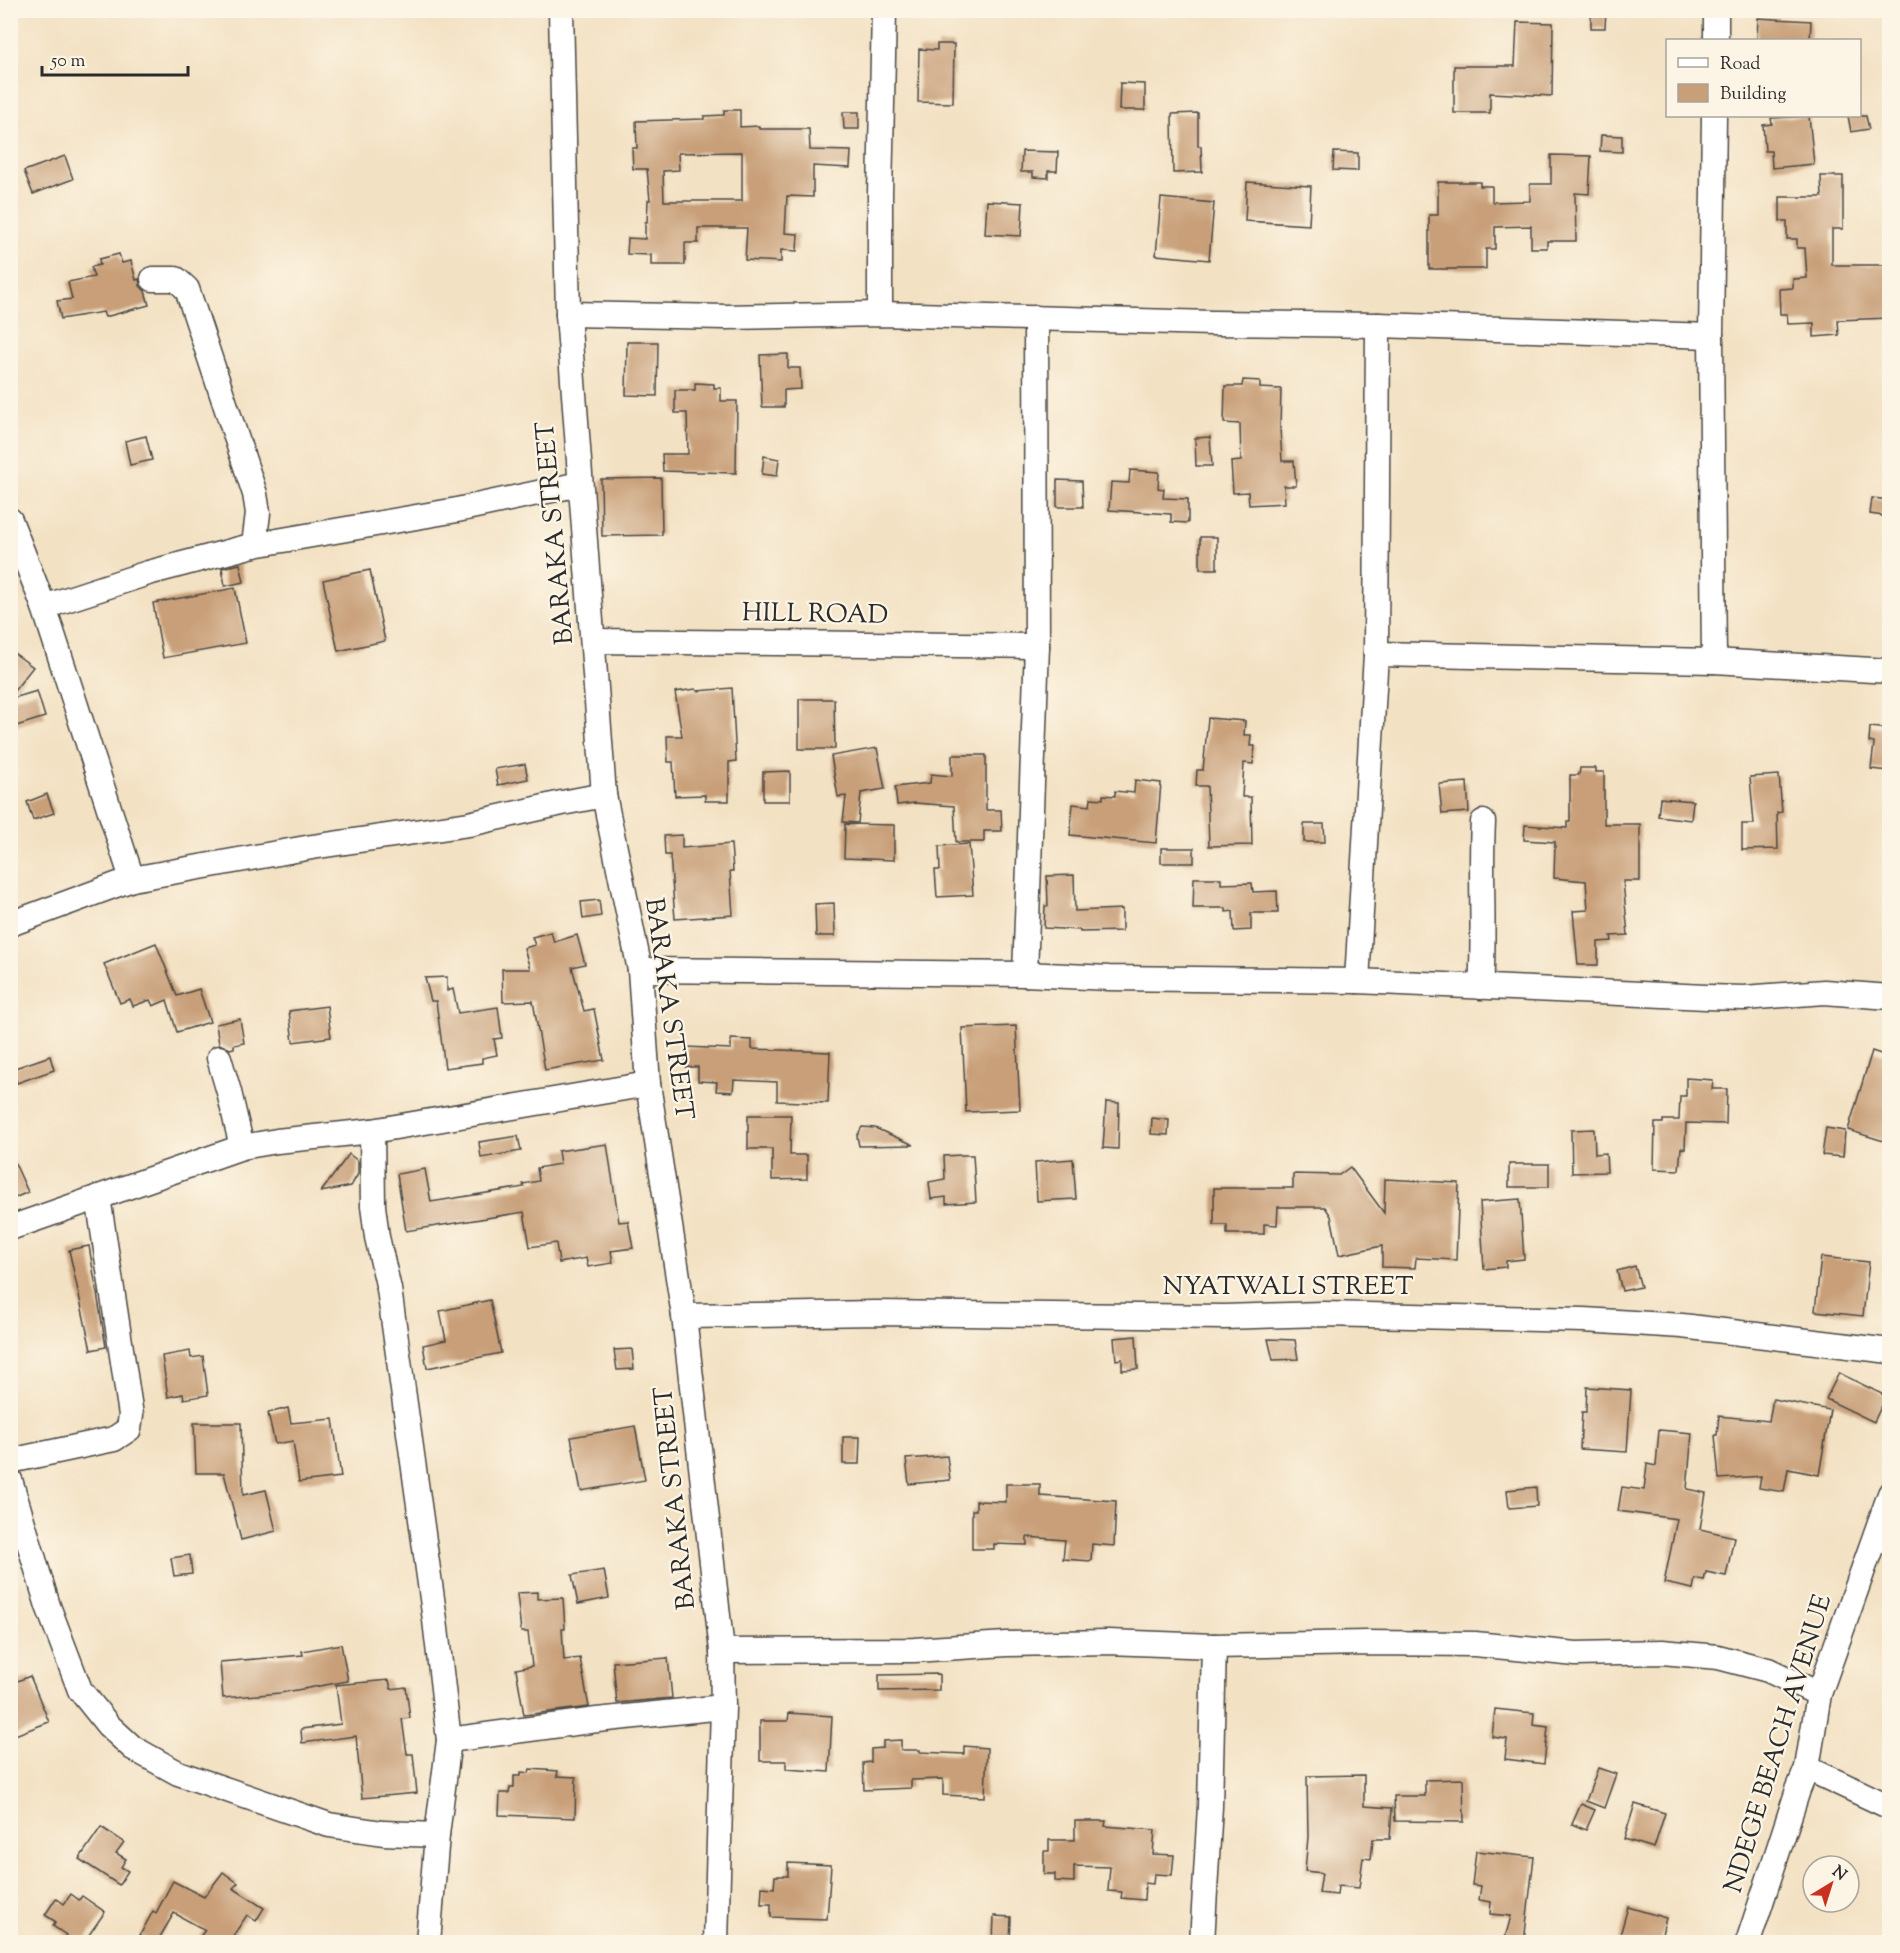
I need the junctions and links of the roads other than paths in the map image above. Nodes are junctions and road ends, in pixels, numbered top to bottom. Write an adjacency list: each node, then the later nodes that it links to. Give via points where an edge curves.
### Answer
1 (561, 10): 8 (street, BARAKA STREET)
2 (884, 10): 7 (street)
3 (1716, 10): 4 (street)
4 (1716, 39)
5 (1714, 117): 11 (street)
6 (153, 279): 14 (street, via 177,279 187,289 255,494 258,513)
7 (880, 314): 8 (street); 9 (street)
8 (567, 315): 12 (street, BARAKA STREET)
9 (1036, 318): 10 (street); 17 (street)
10 (1378, 325): 11 (street); 18 (street)
11 (1711, 336): 19 (street)
12 (580, 484): 14 (street); 16 (street, BARAKA STREET)
13 (10, 520): 15 (street)
14 (254, 545): 15 (street, via 148,573)
15 (44, 607): 23 (street)
16 (593, 641): 17 (street, HILL ROAD); 21 (street, BARAKA STREET)
17 (1037, 646): 26 (street)
18 (1376, 654): 19 (street); 27 (street)
19 (1714, 661): 20 (street)
20 (1890, 671)
21 (604, 795): 23 (street, via 469,824); 25 (street, BARAKA STREET)
22 (1483, 822): 28 (street)
23 (132, 879): 24 (street)
24 (10, 924)
25 (640, 970): 26 (street); 31 (street, BARAKA STREET)
26 (1025, 974): 27 (street)
27 (1357, 981): 28 (street)
28 (1481, 987): 29 (street, via 1743,998 1824,992)
29 (1890, 997)
30 (219, 1058): 33 (street)
31 (648, 1084): 32 (street); 36 (street, BARAKA STREET)
32 (372, 1131): 33 (street); 45 (street, via 373,1206 389,1289)
33 (242, 1147): 34 (street)
34 (98, 1197): 35 (street); 38 (street, via 131,1415 129,1429 114,1439)
35 (10, 1228)
36 (684, 1316): 37 (street, NYATWALI STREET, via 1323,1314 1584,1320 1682,1326); 42 (street, BARAKA STREET)
37 (1890, 1351)
38 (10, 1461)
39 (10, 1480): 48 (street, via 48,1606 80,1690 133,1748 178,1773 328,1825)
40 (1890, 1494): 43 (street, NDEGE BEACH AVENUE)
41 (1214, 1646): 42 (street, via 1108,1642 914,1650); 43 (street, via 1464,1644 1576,1654 1662,1652 1718,1657 1768,1670); 51 (street)
42 (722, 1651): 44 (street, BARAKA STREET)
43 (1819, 1694): 46 (street, NDEGE BEACH AVENUE)
44 (723, 1707): 45 (street); 50 (street, BARAKA STREET)
45 (449, 1740): 48 (street)
46 (1807, 1768): 47 (street); 52 (street, NDEGE BEACH AVENUE)
47 (1890, 1807)
48 (437, 1835): 49 (street)
49 (428, 1942)
50 (716, 1942)
51 (1202, 1942)
52 (1748, 1942)

